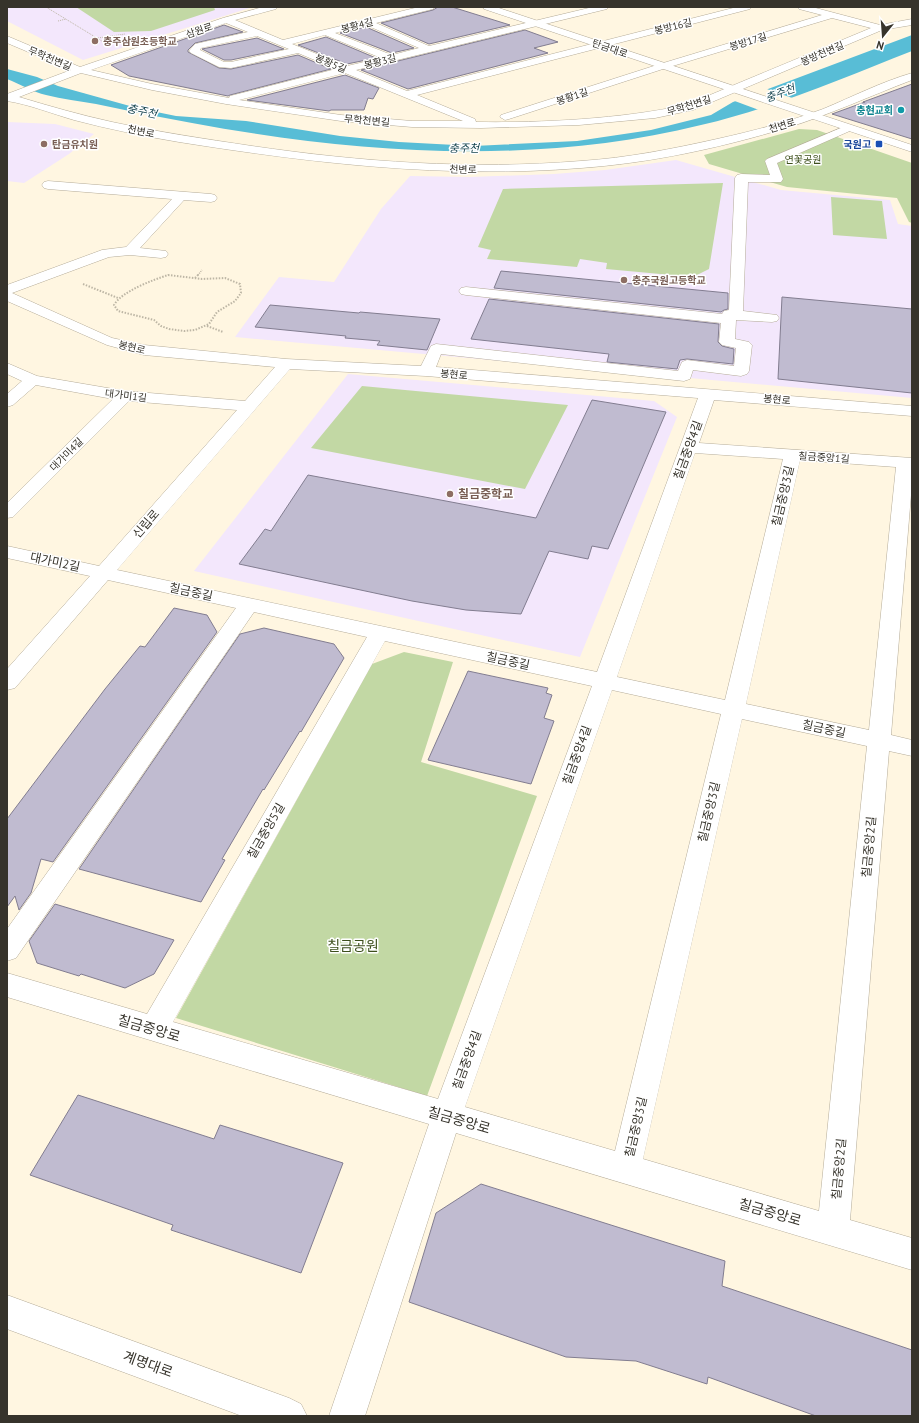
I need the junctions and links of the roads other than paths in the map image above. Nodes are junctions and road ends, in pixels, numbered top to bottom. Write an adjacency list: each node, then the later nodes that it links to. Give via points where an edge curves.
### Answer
1 (273, 7): 8 (street, 삼원로)
2 (430, 7): 9 (street, 봉황4길)
3 (488, 7): 11 (street, 탄금대로)
4 (604, 7): 11 (street, 봉황3길)
5 (747, 7): 17 (street, 봉방16길)
6 (802, 7): 7 (street)
7 (832, 15): 12 (street); 21 (street, 봉방17길)
8 (226, 20): 14 (street, 봉황5길); 23 (street, 삼원로)
9 (366, 22): 13 (street, 봉황4길); 18 (street)
10 (912, 22): 12 (street, 봉방천변길)
11 (534, 23): 17 (street, 탄금대로); 18 (street, 봉황3길)
12 (880, 28): 25 (street, 봉방천변길)
13 (325, 32): 16 (street, 봉황4길); 20 (street)
14 (258, 33): 16 (street, 봉황5길); 19 (street, via 198,46 194,51 222,64 231,65)
15 (7, 39): 23 (street, 무학천변길)
16 (283, 43): 19 (street, 봉황5길)
17 (600, 45): 21 (street, 탄금대로); 26 (street, 봉방16길)
18 (428, 49): 20 (street, 봉황3길)
19 (300, 50): 22 (street, 봉황5길)
20 (391, 58): 22 (street, 봉황3길)
21 (663, 66): 25 (street, 탄금대로); 30 (street, 봉황1길)
22 (346, 69): 26 (street, 봉황5길); 28 (street, 봉황3길)
23 (80, 70): 27 (street, 삼원로); 28 (street, 무학천변길)
24 (912, 76): 29 (street, 천변로)
25 (734, 90): 29 (street, 탄금대로); 30 (street, 무학천변길, via 689,108 655,115 579,122)
26 (408, 94): 30 (street, 봉황5길)
27 (7, 97): 29 (street, 천변로, via 89,120 163,136 314,158 470,170 535,169 605,163 685,150)
28 (226, 101): 30 (street, 무학천변길, via 341,118 412,124)
29 (812, 116): 31 (street)
30 (481, 125)
31 (848, 128): 32 (street); 33 (street)
32 (912, 149)
33 (771, 161): 34 (street); 43 (street, via 777,179 739,172 742,182)
34 (757, 164)
35 (48, 186): 36 (street)
36 (181, 196): 37 (street); 38 (street)
37 (211, 198)
38 (130, 251): 39 (street); 40 (street, via 107,253)
39 (161, 254)
40 (7, 290)
41 (466, 291): 43 (street)
42 (7, 296): 45 (street, 봉현로, via 107,341 144,350)
43 (732, 316): 44 (street); 47 (street, via 727,342 744,344 741,371 687,365 684,376 436,349)
44 (772, 318)
45 (286, 364): 47 (street, 봉현로); 52 (street, 신립로)
46 (7, 368): 48 (street, 대가미1길)
47 (426, 371): 49 (street, 봉현로)
48 (33, 380): 50 (street, 대가미1길); 51 (street)
49 (708, 394): 53 (street, 봉현로); 54 (street, 칠금중앙4길)
50 (125, 396): 52 (street, 대가미1길); 57 (street, 대가미4길)
51 (7, 402)
52 (249, 406): 59 (street, 신립로)
53 (912, 411)
54 (689, 447): 55 (street, 칠금중앙1길); 62 (street, 칠금중앙4길)
55 (793, 454): 56 (street, 칠금중앙1길); 64 (street, 칠금중앙3길)
56 (908, 463): 65 (street, 칠금중앙2길)
57 (7, 513)
58 (7, 552): 59 (street, 대가미2길)
59 (103, 573): 60 (street, 칠금중길); 63 (street, 신립로)
60 (249, 604): 61 (street, 칠금중길); 67 (street)
61 (379, 633): 62 (street, 칠금중길); 69 (street, 칠금중앙5길)
62 (604, 682): 64 (street, 칠금중길); 70 (street, 칠금중앙4길)
63 (7, 683)
64 (733, 709): 65 (street, 칠금중길); 71 (street, 칠금중앙3길)
65 (879, 741): 66 (street, 칠금중길); 72 (street, 칠금중앙2길)
66 (912, 748)
67 (7, 950)
68 (7, 985): 69 (street, 칠금중앙로)
69 (154, 1029): 70 (street, 칠금중앙로)
70 (447, 1116): 71 (street, 칠금중앙로); 76 (street, 칠금중앙4길)
71 (626, 1169): 72 (street, 칠금중앙로)
72 (833, 1230): 73 (street, 칠금중앙로)
73 (912, 1254)
74 (7, 1312): 75 (street, 계명대로)
75 (289, 1416)
76 (347, 1416)

